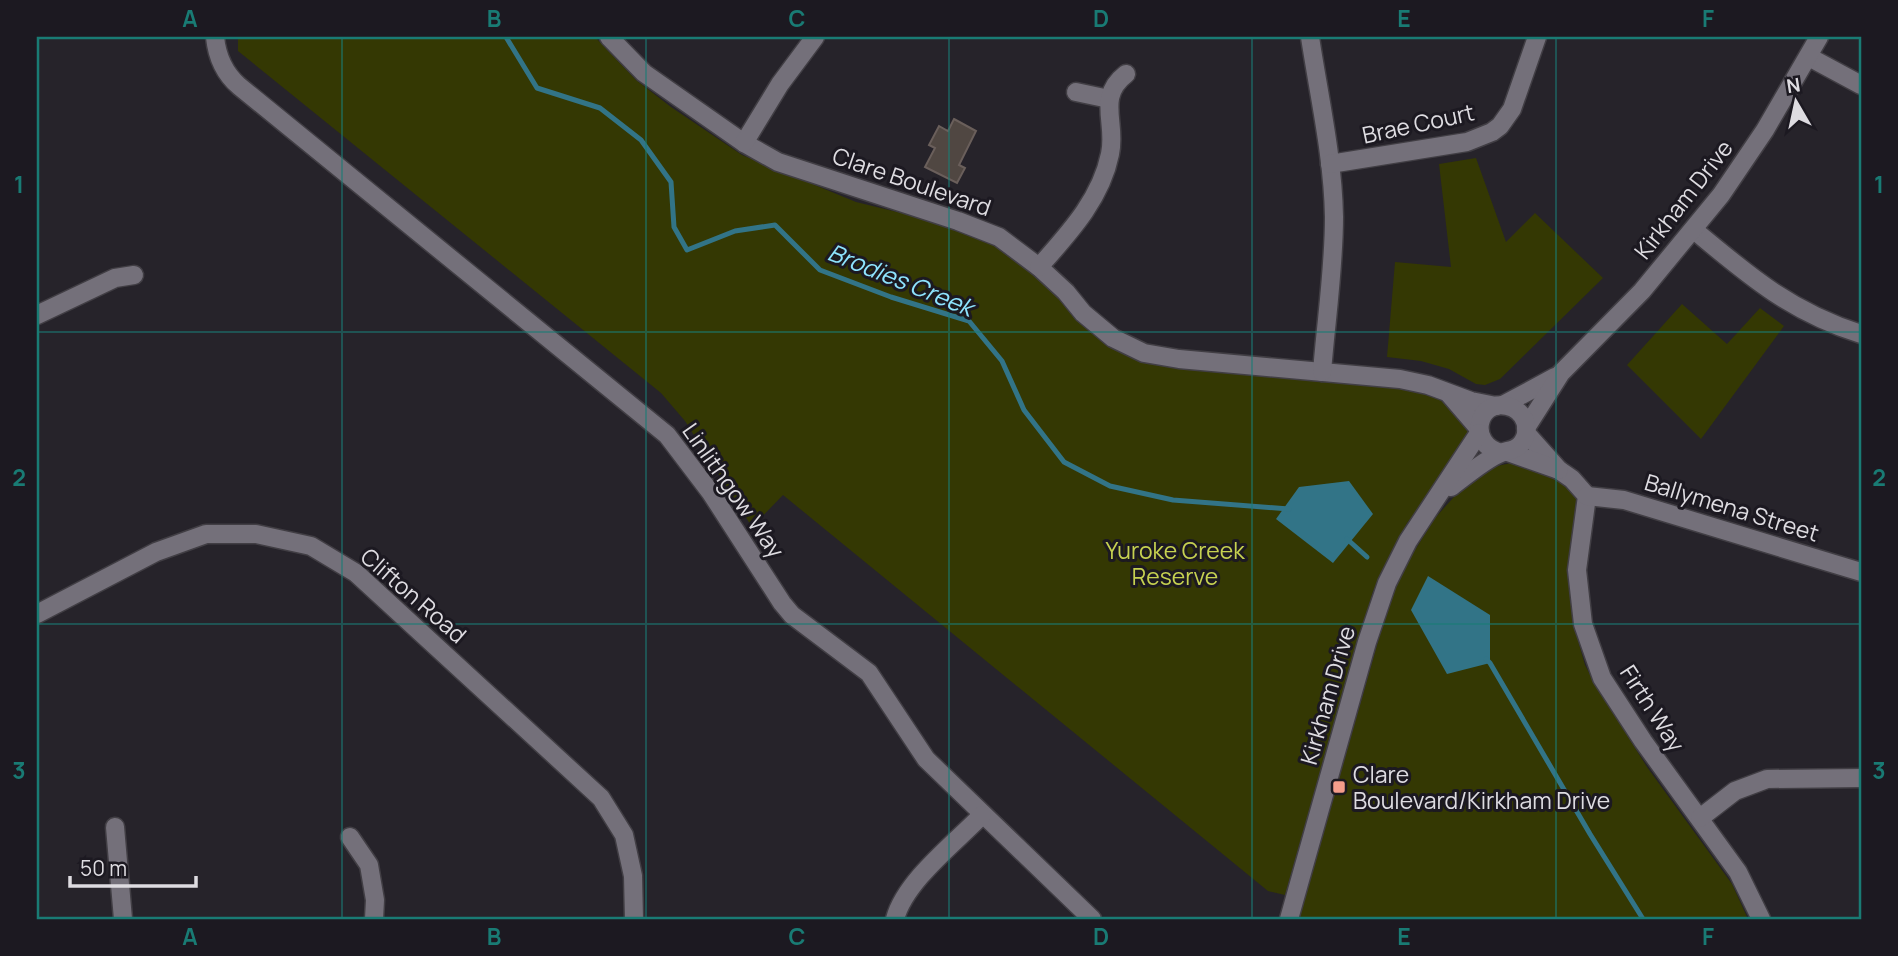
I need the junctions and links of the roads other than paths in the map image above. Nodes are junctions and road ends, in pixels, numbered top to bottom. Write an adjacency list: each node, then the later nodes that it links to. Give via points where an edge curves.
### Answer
1 (215, 37): 32 (street, Linlithgow Way, via 231,79 667,435 711,493 782,603 803,625 869,673 926,759)
2 (609, 37): 12 (street, Clare Boulevard, via 644,73)
3 (815, 37): 12 (street)
4 (1310, 37): 13 (street)
5 (1537, 37): 13 (street, Brae Court, via 1512,108 1492,132 1467,142)
6 (1819, 37): 7 (street, Kirkham Drive)
7 (1809, 57): 9 (street); 14 (street, Kirkham Drive, via 1766,130)
8 (1126, 74): 11 (street)
9 (1861, 85)
10 (1076, 92): 11 (street)
11 (1109, 99): 15 (street, via 1113,138 1102,179 1078,222)
12 (744, 143): 15 (street, Clare Boulevard, via 778,162 999,237)
13 (1330, 164): 19 (street, via 1333,241)
14 (1694, 230): 18 (street, via 1773,294); 20 (street, Kirkham Drive, via 1633,301)
15 (1040, 267): 19 (street, Clare Boulevard, via 1103,331 1144,353)
16 (134, 275): 17 (street, via 115,278)
17 (37, 315)
18 (1861, 334)
19 (1322, 372): 21 (street, Clare Boulevard, via 1415,381)
20 (1561, 373): 22 (street, Kirkham Drive); 23 (street, Kirkham Drive)
21 (1449, 394): 22 (street, Clare Boulevard); 24 (street, Clare Boulevard)
22 (1499, 406): 23 (street, via 1522,415); 24 (street, via 1484,415)
23 (1526, 430): 25 (street, via 1520,446); 26 (street)
24 (1479, 431): 25 (street, via 1486,447); 27 (street, Kirkham Drive)
25 (1504, 452): 26 (street); 27 (street, Kirkham Drive)
26 (1559, 470): 28 (street)
27 (1439, 496): 41 (street, Kirkham Drive, via 1408,541 1378,605)
28 (1587, 496): 29 (street, Ballymena Street, via 1624,500); 33 (street, Firth Way, via 1577,570 1583,624 1602,678)
29 (1861, 572)
30 (37, 614): 38 (street, Clifton Road, via 156,552 206,534 256,534 311,547 356,573 601,797 624,835 633,876)
31 (1861, 778): 33 (street, via 1767,779 1735,791)
32 (982, 815): 39 (street, via 921,877); 40 (street, Linlithgow Way)
33 (1700, 818): 42 (street, Firth Way, via 1738,872)
34 (115, 827): 36 (street)
35 (350, 837): 37 (street, via 369,865)
36 (123, 919)
37 (374, 919)
38 (634, 919)
39 (895, 919)
40 (1092, 919)
41 (1289, 919)
42 (1761, 919)

